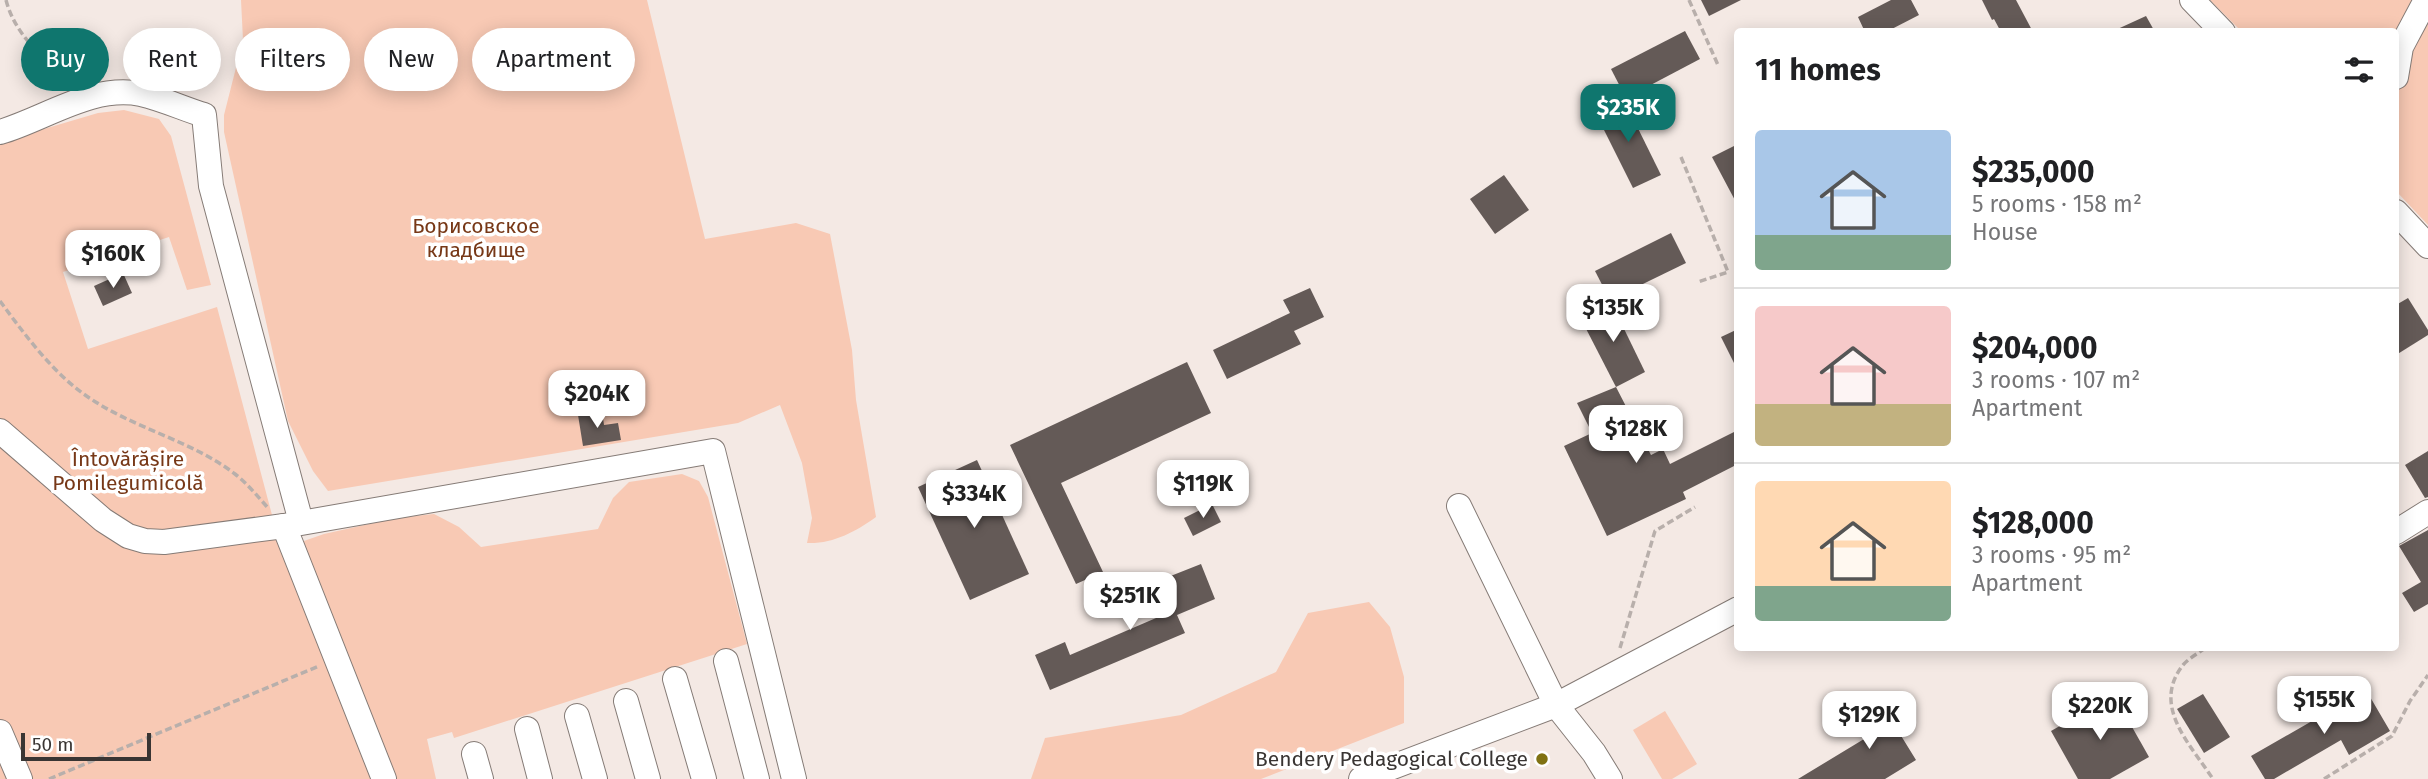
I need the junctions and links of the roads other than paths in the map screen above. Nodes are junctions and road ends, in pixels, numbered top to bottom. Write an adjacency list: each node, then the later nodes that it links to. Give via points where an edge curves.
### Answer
1 (2192, 0): 3 (street)
2 (2426, 0): 4 (street)
3 (2219, 28)
4 (2399, 59)
5 (0, 132): 9 (street, via 65,106 121,92 142,94 204,115 211,186)
6 (0, 431): 9 (street, via 128,536 164,542)
7 (1459, 506): 15 (street)
8 (2428, 512): 10 (street)
9 (293, 524): 21 (street); 28 (street, via 713,451)
10 (2399, 530)
11 (1734, 611): 15 (street)
12 (726, 661): 27 (street)
13 (675, 679): 26 (street)
14 (626, 701): 25 (street)
15 (1556, 705): 29 (street); 30 (street)
16 (577, 716): 24 (street)
17 (527, 729): 23 (street)
18 (0, 732): 20 (street)
19 (474, 754): 22 (street)
20 (20, 779)
21 (384, 779)
22 (481, 779)
23 (540, 779)
24 (594, 779)
25 (648, 779)
26 (704, 779)
27 (758, 779)
28 (794, 779)
29 (1361, 779)
30 (1610, 779)

